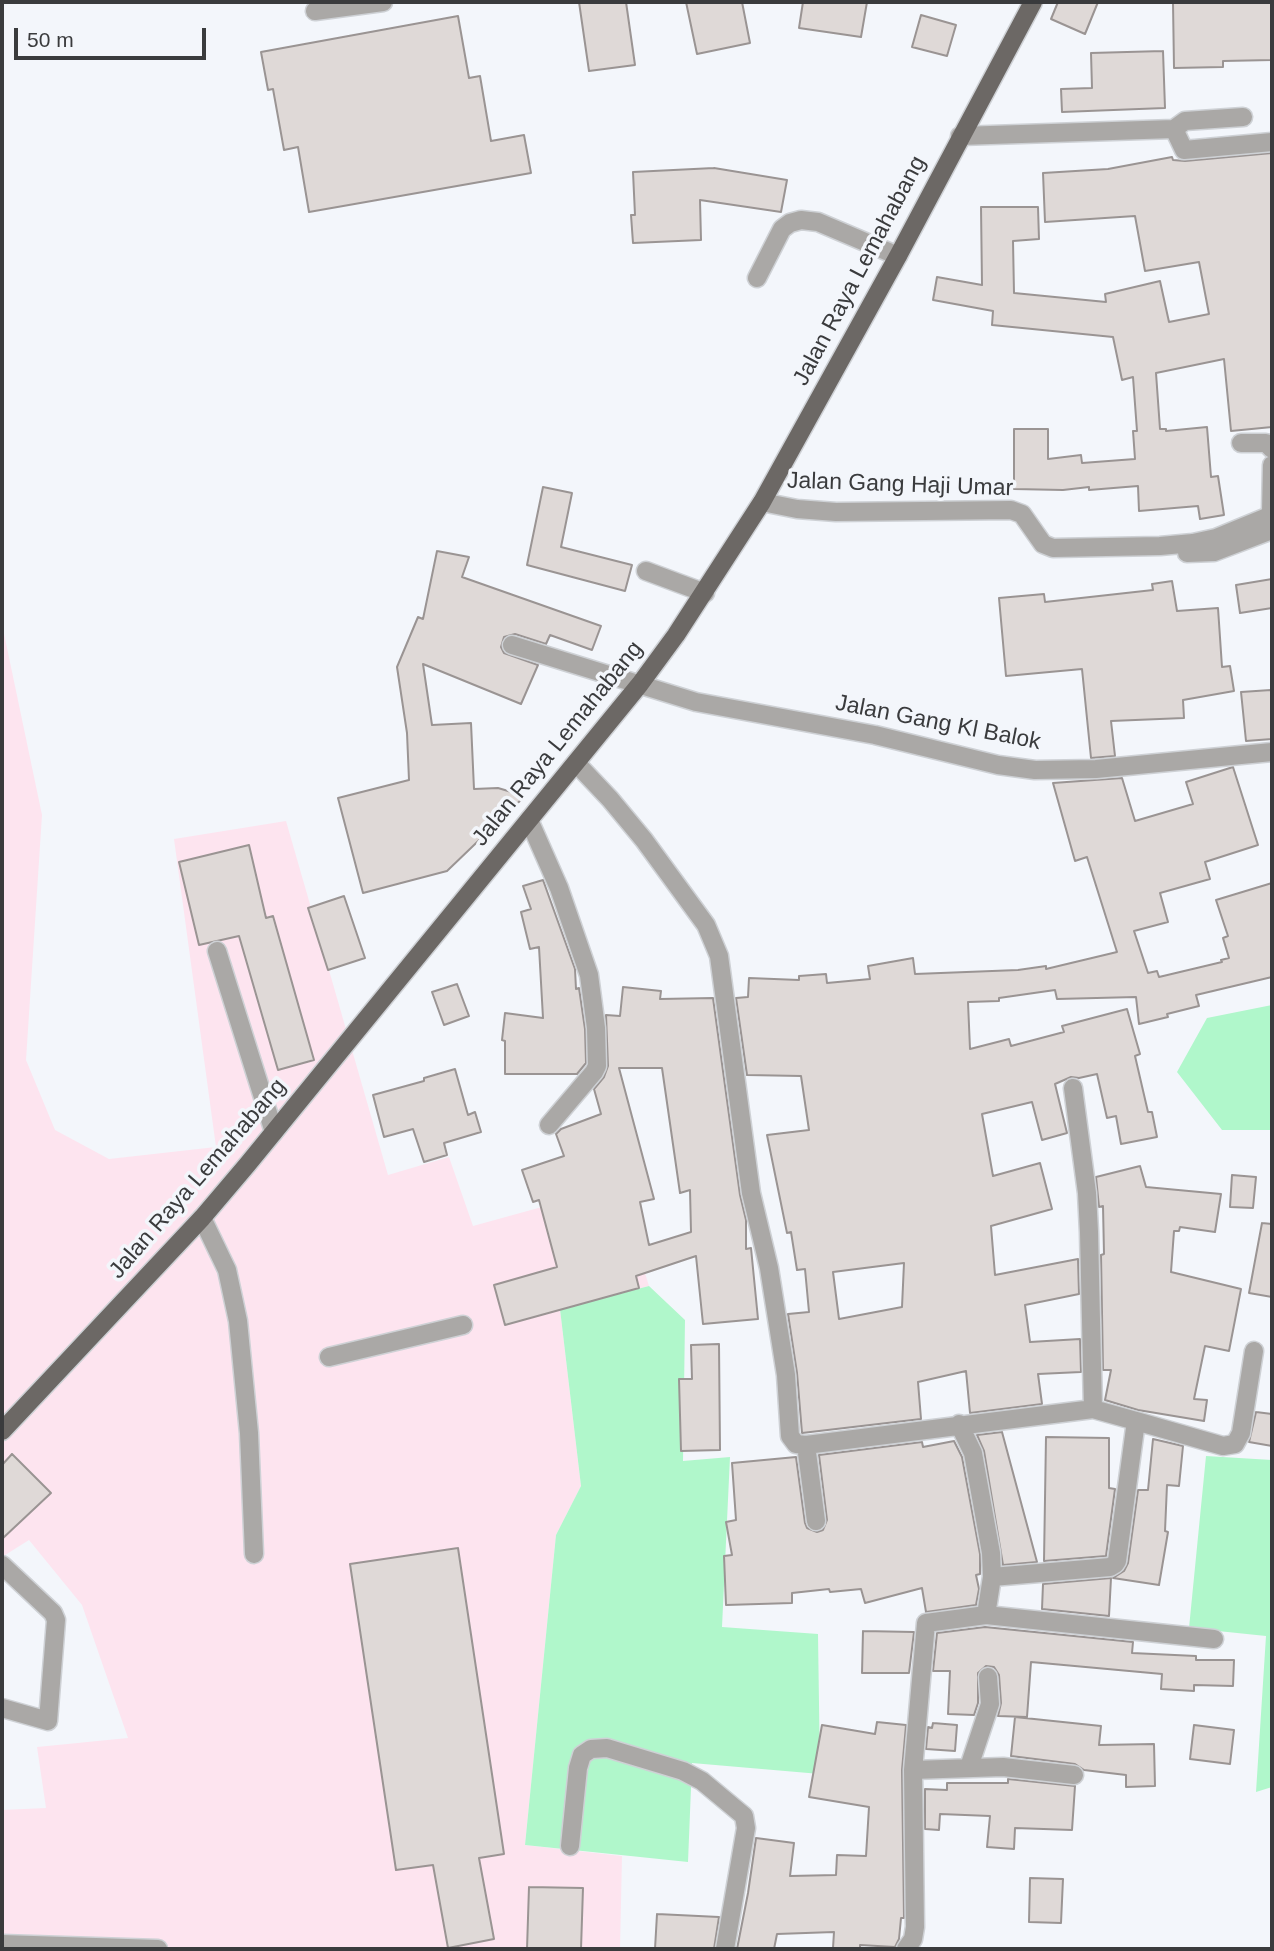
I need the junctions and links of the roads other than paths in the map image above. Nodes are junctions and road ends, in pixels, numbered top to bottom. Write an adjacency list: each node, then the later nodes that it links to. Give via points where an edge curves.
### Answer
1 (383, 2): 3 (street)
2 (1032, 2): 6 (main road, Jalan Raya Lemahabang)
3 (315, 11)
4 (1244, 117): 5 (street, via 1185,121)
5 (1174, 129): 6 (street); 7 (street, via 1184,150)
6 (960, 136): 8 (main road, Jalan Raya Lemahabang)
7 (1272, 142)
8 (898, 256): 9 (street, via 818,222 801,220 782,229); 13 (main road, Jalan Raya Lemahabang)
9 (757, 278)
10 (1241, 443): 11 (street, via 1265,443)
11 (1272, 449)
12 (1272, 465): 14 (street)
13 (762, 502): 14 (street, Jalan Gang Haji Umar, via 836,512 1011,510 1022,514 1043,544 1053,548 1193,544); 16 (main road, Jalan Raya Lemahabang)
14 (1272, 518)
15 (646, 571): 16 (street)
16 (705, 593): 18 (main road, Jalan Raya Lemahabang)
17 (512, 645): 18 (street, Jalan Gang Kl Balok)
18 (640, 684): 19 (street, Jalan Gang Kl Balok, via 723,708 1035,770 1096,769); 20 (main road, Jalan Raya Lemahabang)
19 (1272, 752)
20 (576, 763): 21 (main road, Jalan Raya Lemahabang); 34 (street, via 652,850 706,925 719,956 751,1193 769,1268 786,1375 790,1436 796,1444)
21 (529, 820): 24 (street, via 589,975 596,1028 597,1066); 25 (main road, Jalan Raya Lemahabang)
22 (217, 951): 25 (street)
23 (1073, 1088): 30 (street, via 1089,1232)
24 (549, 1125)
25 (274, 1132): 26 (main road, Jalan Raya Lemahabang)
26 (202, 1218): 33 (main road, Jalan Raya Lemahabang); 36 (street, via 227,1270 238,1321)
27 (463, 1325): 29 (street)
28 (1254, 1351): 31 (street, via 1241,1433 1235,1444 1223,1446)
29 (328, 1357)
30 (1093, 1409): 31 (street); 32 (street)
31 (1136, 1420): 38 (street, via 1117,1561 1110,1567)
32 (959, 1424): 34 (street); 38 (street, via 973,1452)
33 (2, 1431)
34 (806, 1445): 35 (street)
35 (816, 1521)
36 (254, 1554)
37 (2, 1565): 42 (street, via 56,1619 48,1721)
38 (992, 1577): 39 (street)
39 (986, 1615): 40 (street); 44 (street, via 926,1623)
40 (1214, 1639)
41 (988, 1677): 43 (street, via 990,1704)
42 (2, 1708)
43 (969, 1767): 44 (street); 45 (street)
44 (913, 1770): 50 (street, via 915,1927)
45 (1074, 1775)
46 (570, 1846): 49 (street, via 578,1768 582,1755 591,1749 607,1748 702,1781 744,1816 746,1828)
47 (2, 1944): 48 (street)
48 (158, 1949)
49 (725, 1949)
50 (906, 1949)

